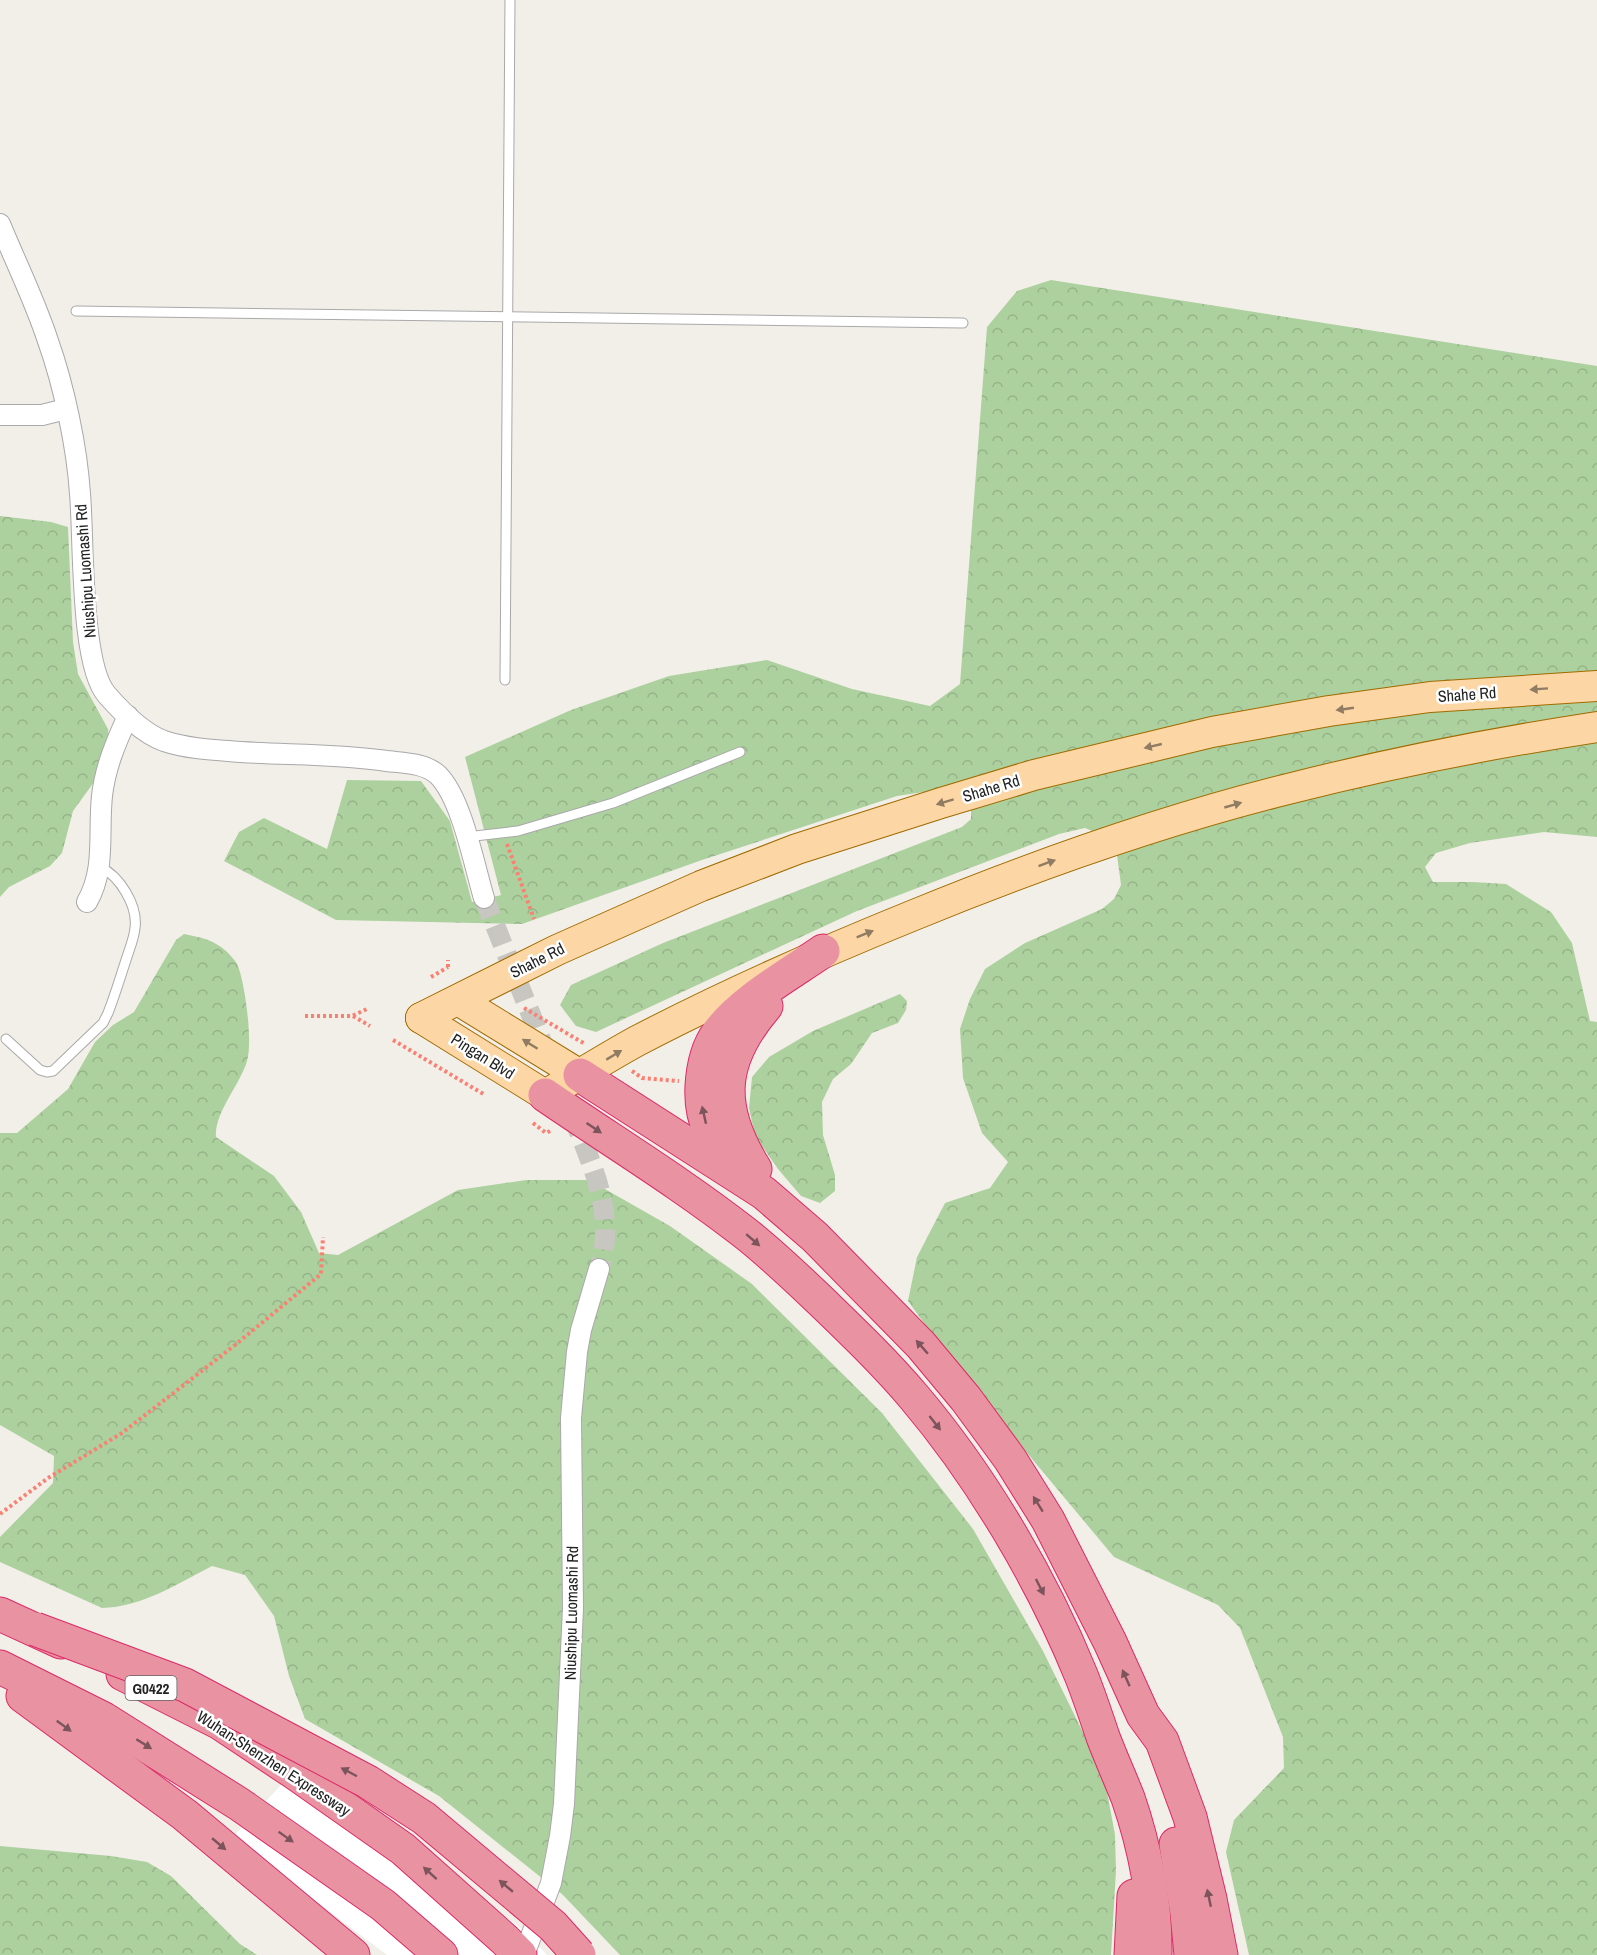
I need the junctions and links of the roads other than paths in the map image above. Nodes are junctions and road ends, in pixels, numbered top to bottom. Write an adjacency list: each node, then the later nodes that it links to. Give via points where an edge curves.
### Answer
1 (510, 0): 4 (lane)
2 (0, 224): 6 (street, Niushipu Luomashi Rd, via 49,343)
3 (75, 311): 4 (lane)
4 (508, 317): 5 (lane); 8 (lane)
5 (963, 323)
6 (66, 409): 7 (street, via 42,415); 10 (street, Niushipu Luomashi Rd, via 80,490 92,659 105,693)
7 (0, 415)
8 (505, 680)
9 (1597, 686): 18 (main road, Shahe Rd, one-way to 18, via 1430,697 1329,711 1212,732 1034,775 797,849 701,886 557,950)
10 (128, 716): 13 (street, Niushipu Luomashi Rd, via 162,740 180,745 374,759 429,769 450,794); 14 (street, via 104,781)
11 (1597, 727): 17 (main road, one-way to 11, via 980,888 1177,820 1409,761)
12 (740, 752): 13 (lane, via 613,803 542,825)
13 (466, 837): 15 (street, Niushipu Luomashi Rd)
14 (100, 867): 16 (street); 20 (lane, via 122,888 135,918 132,942 103,1023 60,1066 47,1072)
15 (484, 898)
16 (87, 902)
17 (823, 951): 21 (main road, one-way to 17, via 636,1042); 23 (highway, via 757,1017 730,1065 728,1104 741,1146)
18 (458, 1000): 19 (main road, Shahe Rd); 21 (main road, Pingan Blvd, one-way to 18)
19 (421, 1018): 22 (main road, Pingan Blvd)
20 (6, 1039)
21 (585, 1061): 22 (main road); 23 (highway)
22 (539, 1109): 30 (highway, one-way to 30, via 696,1197 747,1234 875,1353 915,1398 988,1498 1037,1581 1081,1676)
23 (774, 1201): 29 (highway, one-way to 23, via 1048,1520 1010,1459 921,1345)
24 (600, 1269): 33 (street, Niushipu Luomashi Rd, via 586,1308 577,1352 572,1418 573,1608 564,1804 551,1883)
25 (0, 1614): 26 (highway, Wuhan-Shenzhen Expressway / G0422)
26 (35, 1629): 33 (highway, Wuhan-Shenzhen Expressway / G0422, one-way to 26, via 403,1849 295,1773 220,1724); 34 (highway, one-way to 26, bridge, via 553,1926 424,1818 368,1782 185,1685)
27 (0, 1667): 32 (highway, one-way to 32, via 104,1719 238,1804 383,1905)
28 (0, 1679): 31 (highway, one-way to 31, via 185,1815)
29 (1143, 1715): 37 (highway, via 1146,1746 1177,1848); 38 (highway, one-way to 29, via 1190,1817 1162,1741)
30 (1113, 1764): 35 (highway, via 1134,1886); 36 (highway, via 1128,1799 1147,1871)
31 (353, 1955)
32 (441, 1955)
33 (522, 1955)
34 (579, 1955)
35 (1131, 1955)
36 (1155, 1955)
37 (1191, 1955)
38 (1221, 1955)

